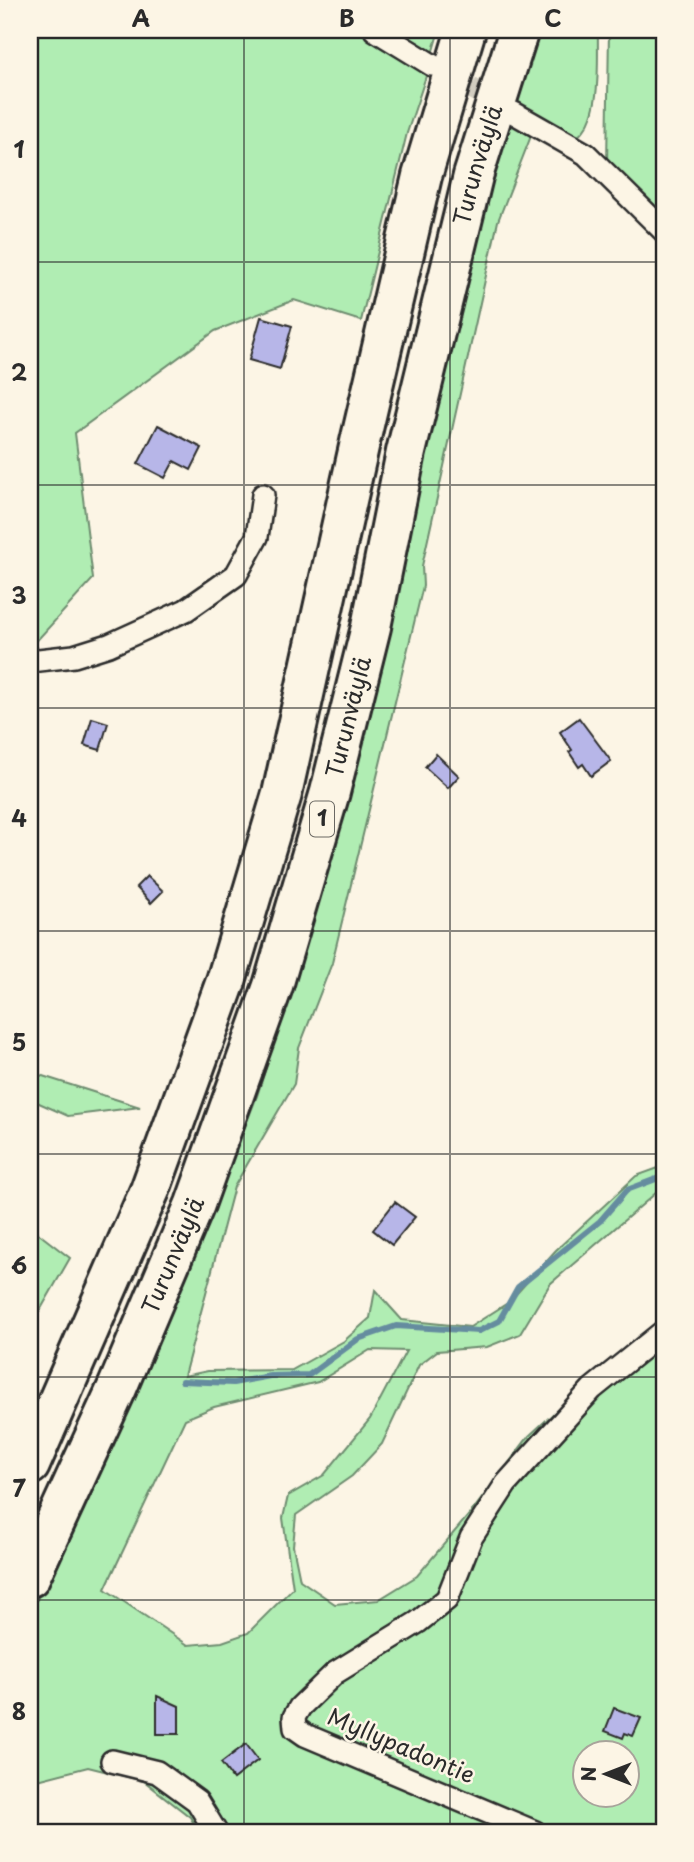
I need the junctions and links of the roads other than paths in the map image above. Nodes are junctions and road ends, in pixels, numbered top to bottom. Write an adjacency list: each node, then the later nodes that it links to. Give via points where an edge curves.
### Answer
1 (375, 30): 4 (street)
2 (466, 30): 10 (highway, Turunväylä / 1, via 422,176 282,794 226,981 150,1190)
3 (519, 30): 11 (highway, Turunväylä / 1, via 473,176 406,452 371,627 330,792 273,986 195,1204)
4 (432, 65)
5 (514, 113): 6 (street, via 586,154)
6 (664, 231)
7 (263, 495): 8 (street, via 257,537 236,575 186,610 109,645 74,656)
8 (30, 661)
9 (664, 1331): 14 (street, Myllypadontie, via 592,1389 506,1484 471,1538 447,1599 335,1674 295,1717 295,1728 304,1735)
10 (30, 1465)
11 (30, 1577)
12 (112, 1761): 13 (street, via 157,1772 197,1801)
13 (216, 1832)
14 (535, 1832)

